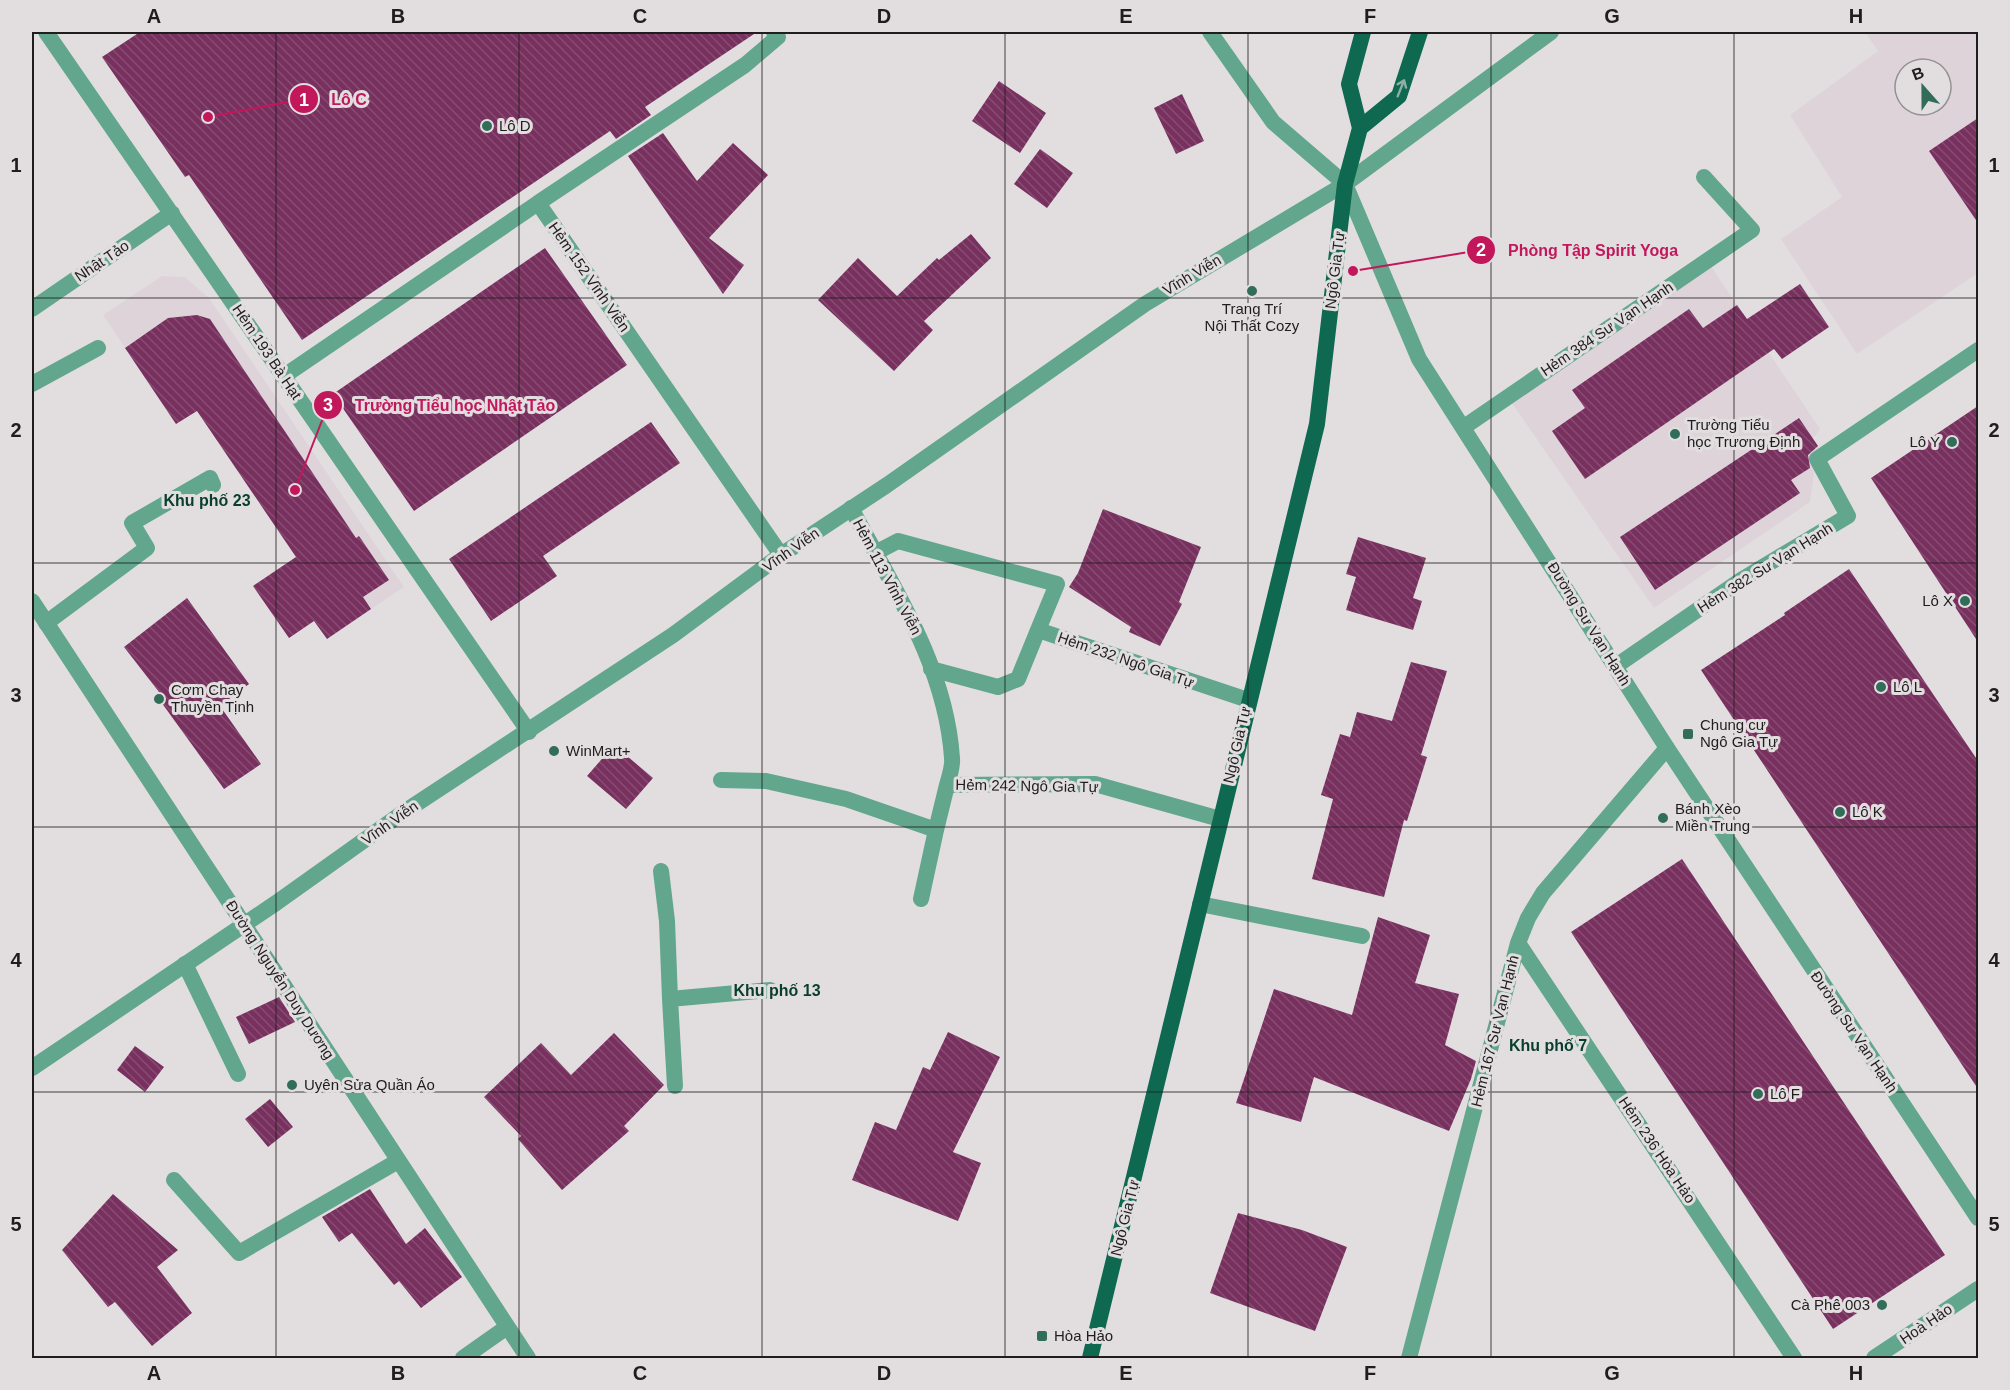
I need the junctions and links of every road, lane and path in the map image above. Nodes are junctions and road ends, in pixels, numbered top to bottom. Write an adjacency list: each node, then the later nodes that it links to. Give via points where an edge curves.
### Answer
1 (46, 32): 11 (street, Hẻm 193 Bà Hạt)
2 (774, 32): 10 (street, via 778,37 745,65)
3 (1210, 32): 9 (street, Đường Sư Vạn Hạnh, via 1273,122)
4 (1363, 32): 7 (main road, Ngô Gia Tự, via 1349,84)
5 (1420, 32): 7 (main road, one-way to 5, via 1399,96)
6 (1551, 32): 9 (street, Vĩnh Viễn)
7 (1360, 128): 9 (main road, Ngô Gia Tự)
8 (1704, 177): 17 (street, Hẻm 384 Sư Vạn Hạnh, via 1752,230)
9 (1345, 184): 17 (street, Đường Sư Vạn Hạnh, via 1419,359); 19 (street, Vĩnh Viễn, via 1145,304); 27 (main road, Ngô Gia Tự, via 1317,424)
10 (538, 203): 15 (street); 21 (street, Hẻm 152 Vĩnh Viễn)
11 (172, 213): 12 (street, Nhật Tảo); 15 (street, Hẻm 193 Bà Hạt)
12 (32, 309)
13 (98, 348): 16 (street)
14 (1978, 350): 25 (street, Hẻm 382 Sư Vạn Hạnh, via 1817,459 1848,516 1741,580)
15 (284, 376): 28 (street, Hẻm 193 Bà Hạt)
16 (32, 384)
17 (1464, 427): 25 (street, Đường Sư Vạn Hạnh)
18 (213, 485): 23 (street, via 210,478 132,523 147,549)
19 (851, 508): 20 (street, Hẻm 113 Vĩnh Viễn); 21 (street, Vĩnh Viễn)
20 (875, 553): 24 (street, via 898,541 1057,584); 26 (street, Hẻm 113 Vĩnh Viễn, via 911,616)
21 (781, 555): 28 (street, Vĩnh Viễn, via 673,635)
22 (32, 601): 23 (street, Đường Nguyễn Duy Dương)
23 (46, 623): 37 (street, Đường Nguyễn Duy Dương)
24 (1038, 630): 26 (street, Hẻm 232 Ngô Gia Tự, via 1018,679 998,687); 27 (street, Hẻm 232 Ngô Gia Tự)
25 (1616, 666): 29 (street, Đường Sư Vạn Hạnh)
26 (931, 669): 31 (street, Hẻm 113 Vĩnh Viễn, via 940,692 953,760)
27 (1248, 700): 32 (main road, Ngô Gia Tự)
28 (529, 732): 37 (street, Vĩnh Viễn, via 401,814)
29 (1667, 748): 39 (street, Hẻm 167 Sư Vạn Hạnh, via 1543,893); 48 (street, Đường Sư Vạn Hạnh)
30 (721, 780): 33 (street, via 766,781 846,799)
31 (947, 785): 32 (street, Hẻm 242 Ngô Gia Tự, via 1095,784); 33 (street, Hẻm 242 Ngô Gia Tự)
32 (1220, 819): 36 (main road, Ngô Gia Tự)
33 (936, 830): 35 (street, Hẻm 242 Ngô Gia Tự)
34 (661, 871): 42 (street)
35 (921, 899)
36 (1200, 904): 38 (street); 53 (main road, Ngô Gia Tự)
37 (243, 925): 40 (street, Vĩnh Viễn); 46 (street, Đường Nguyễn Duy Dương)
38 (1362, 936)
39 (1518, 943): 54 (street, Hẻm 167 Sư Vạn Hạnh); 55 (street, Hẻm 236 Hòa Hảo)
40 (185, 964): 43 (street, Vĩnh Viễn); 44 (street)
41 (770, 990): 42 (street)
42 (670, 999): 45 (street)
43 (32, 1068)
44 (238, 1074)
45 (675, 1086)
46 (398, 1161): 47 (street, via 239,1253); 50 (street, Đường Nguyễn Duy Dương)
47 (174, 1180)
48 (1978, 1218)
49 (1978, 1289): 56 (street, Hoà Hảo)
50 (507, 1328): 51 (street); 52 (street, Đường Nguyễn Duy Dương)
51 (463, 1359)
52 (528, 1359)
53 (1090, 1359)
54 (1409, 1359)
55 (1794, 1359)
56 (1874, 1359)

